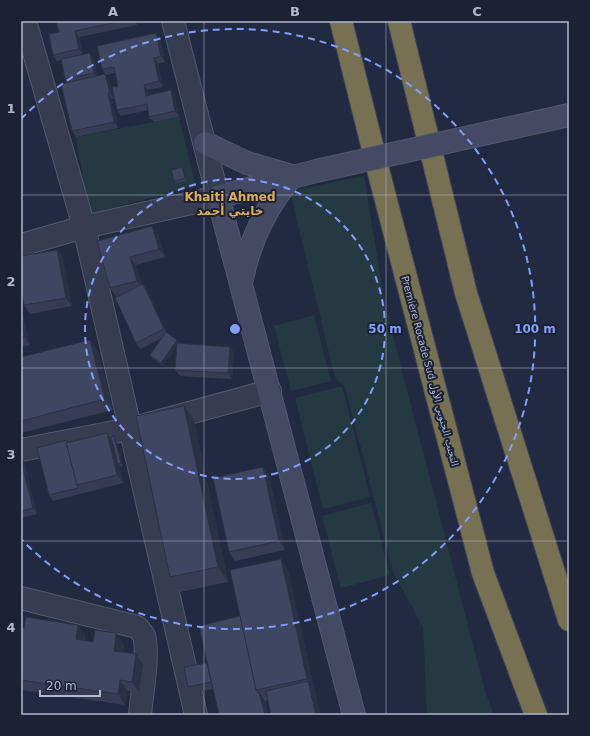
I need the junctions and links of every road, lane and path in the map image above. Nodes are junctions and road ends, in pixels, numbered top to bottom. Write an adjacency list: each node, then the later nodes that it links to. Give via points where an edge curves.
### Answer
1 (25, 21): 9 (street)
2 (341, 21): 20 (highway, Première Rocade Sud التجنب الجنوبي الأول, via 483,573)
3 (399, 21): 16 (highway, via 466,293)
4 (178, 23): 6 (street)
5 (569, 115): 7 (main road, bridge)
6 (204, 143): 7 (main road, via 247,163); 8 (street)
7 (292, 176): 8 (main road); 11 (main road, via 278,193 258,227)
8 (218, 196): 9 (street); 11 (main road)
9 (84, 227): 10 (street); 13 (street)
10 (21, 244)
11 (241, 282): 12 (main road)
12 (270, 391): 13 (street); 19 (main road)
13 (130, 429): 14 (street); 18 (street)
14 (21, 450)
15 (21, 598): 17 (street, via 137,627 145,639)
16 (569, 620)
17 (140, 715)
18 (196, 715)
19 (354, 715)
20 (536, 715)

